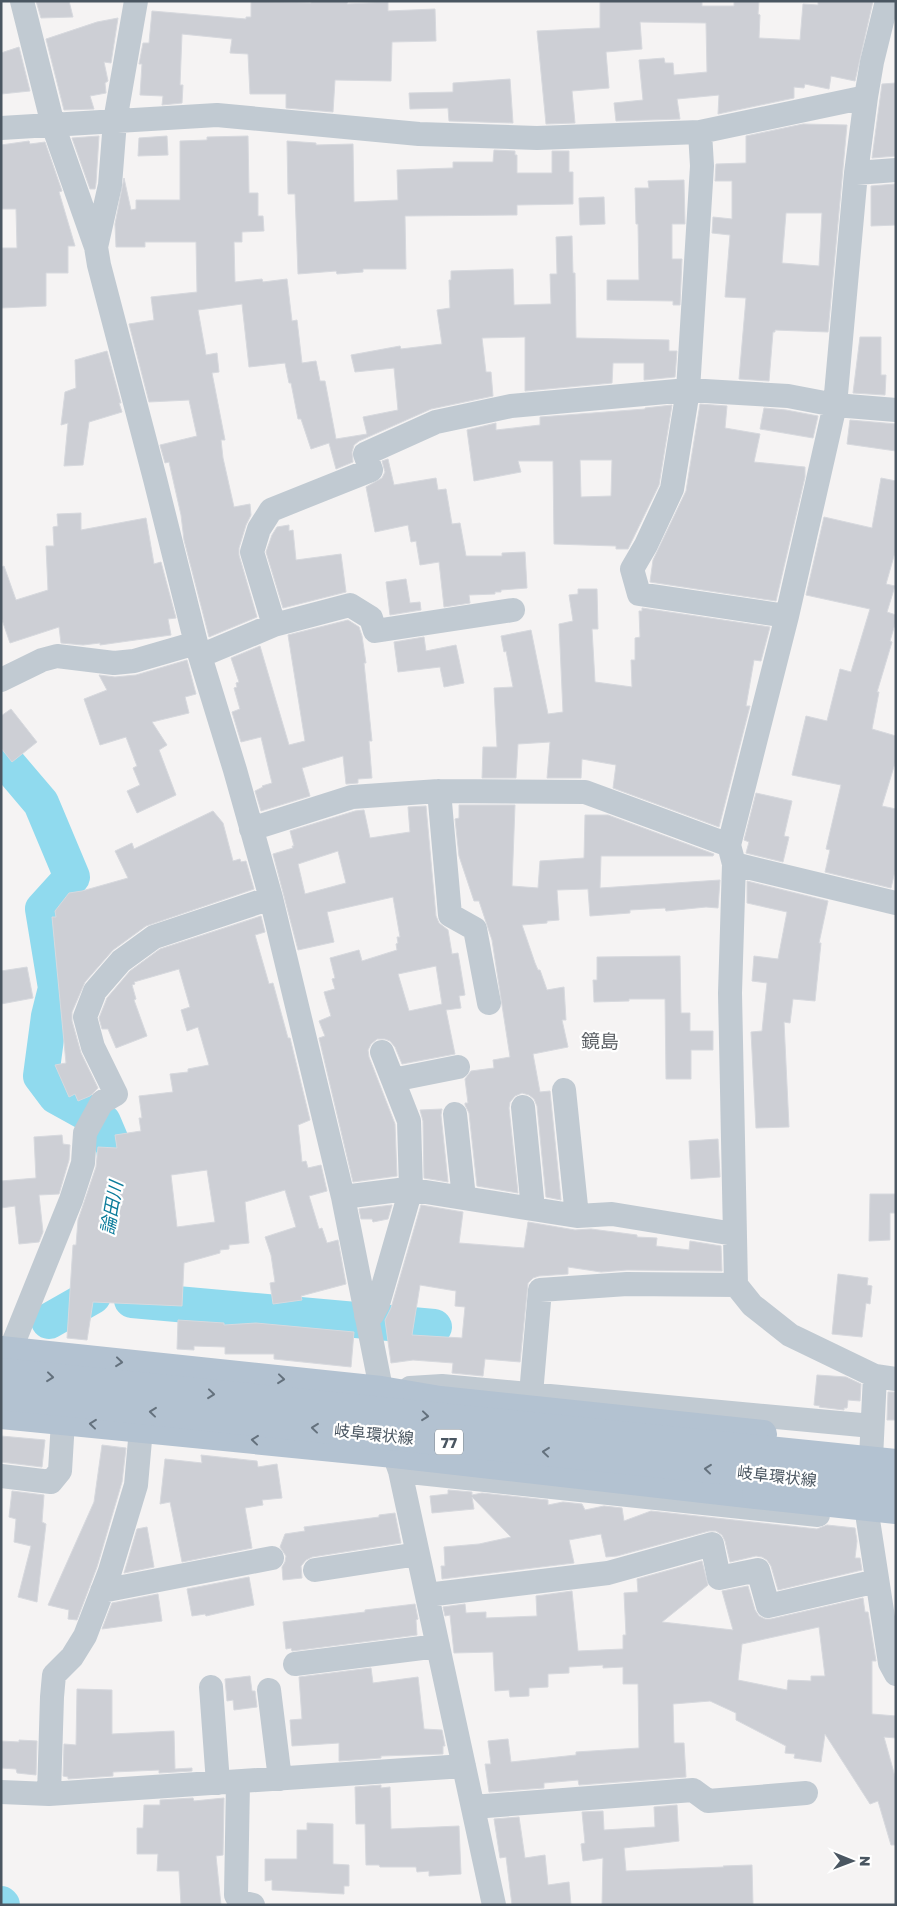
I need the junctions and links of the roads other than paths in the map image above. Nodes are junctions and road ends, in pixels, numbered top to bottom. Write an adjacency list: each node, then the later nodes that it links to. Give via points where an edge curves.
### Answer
1 (22, 1): 6 (street)
2 (136, 1): 5 (street)
3 (887, 1): 4 (street)
4 (866, 97): 8 (street); 10 (street)
5 (115, 121): 6 (street); 8 (street, via 217,115 419,134 537,138); 11 (street, via 110,185)
6 (53, 125): 7 (street); 11 (street)
7 (1, 128)
8 (700, 132): 12 (street, via 702,166)
9 (896, 170): 10 (street)
10 (856, 173): 13 (street)
11 (96, 247): 18 (street)
12 (688, 390): 13 (street, via 788,396); 16 (street, via 672,489 632,570 639,594); 17 (street, via 511,406 436,422 365,454 370,470 271,510 259,529 252,557)
13 (835, 405): 14 (street); 16 (street)
14 (896, 410)
15 (513, 610): 17 (street, via 375,631 371,618 350,605)
16 (787, 616): 22 (street)
17 (274, 625): 18 (street)
18 (198, 650): 19 (street, via 114,663 57,656); 21 (street)
19 (1, 680)
20 (439, 792): 21 (street, via 352,797); 22 (street, via 585,792); 25 (street, via 450,915 475,929)
21 (250, 829): 23 (street)
22 (732, 854): 24 (street); 37 (street, via 730,993)
23 (271, 898): 33 (street); 40 (street, via 154,937 121,961 95,991 85,1017 93,1048 116,1094 102,1102 85,1133 83,1163 71,1200)
24 (896, 903)
25 (489, 1003)
26 (382, 1052): 28 (street)
27 (458, 1067): 28 (street)
28 (393, 1080): 32 (street, via 409,1121)
29 (564, 1090): 36 (street)
30 (523, 1107): 35 (street)
31 (455, 1114): 34 (street)
32 (411, 1189): 33 (street); 34 (street); 39 (street, via 378,1304 372,1315)
33 (343, 1198): 39 (street)
34 (464, 1198): 35 (street)
35 (534, 1209): 36 (street)
36 (577, 1216): 37 (street, via 612,1214)
37 (734, 1234): 38 (street)
38 (736, 1285): 41 (street, via 752,1305 790,1335); 43 (street, via 627,1284 540,1290)
39 (366, 1315): 42 (street)
40 (4, 1358): 42 (main road, one-way to 42); 51 (main road, 岐阜環状線 / 77, one-way to 51, bridge)
41 (885, 1378): 47 (street)
42 (381, 1390): 43 (street, via 442,1386); 49 (main road, via 440,1400); 50 (street)
43 (531, 1394): 47 (street)
44 (1, 1396): 53 (main road, 岐阜環状線 / 77, one-way to 44, bridge)
45 (1, 1415): 46 (main road, 77)
46 (63, 1421): 48 (main road, 77, one-way to 46); 52 (street, via 60,1471 51,1482)
47 (872, 1426): 55 (street)
48 (141, 1429): 50 (main road, 77, one-way to 48); 60 (street, via 136,1485)
49 (896, 1448)
50 (397, 1462): 54 (main road, 77, bridge); 55 (street); 56 (street)
51 (896, 1463)
52 (1, 1476)
53 (896, 1488)
54 (896, 1510)
55 (868, 1520): 59 (street)
56 (418, 1554): 58 (street); 61 (street)
57 (272, 1558): 60 (street)
58 (315, 1570)
59 (877, 1580): 61 (street, via 768,1606 758,1570 720,1578 712,1544 608,1573); 64 (street, via 890,1663)
60 (102, 1591): 72 (street, via 85,1636 72,1657 54,1675)
61 (427, 1595): 62 (street)
62 (438, 1646): 63 (street); 67 (street)
63 (295, 1664)
64 (896, 1674)
65 (212, 1687): 69 (street)
66 (270, 1690): 68 (street)
67 (464, 1766): 68 (street); 73 (street)
68 (280, 1779): 69 (street)
69 (228, 1782): 72 (street); 74 (street, via 236,1895)
70 (1, 1792): 72 (street)
71 (806, 1793): 73 (street, via 708,1801 693,1790)
72 (49, 1794)
73 (473, 1807): 75 (street)
74 (244, 1904)
75 (494, 1905)

